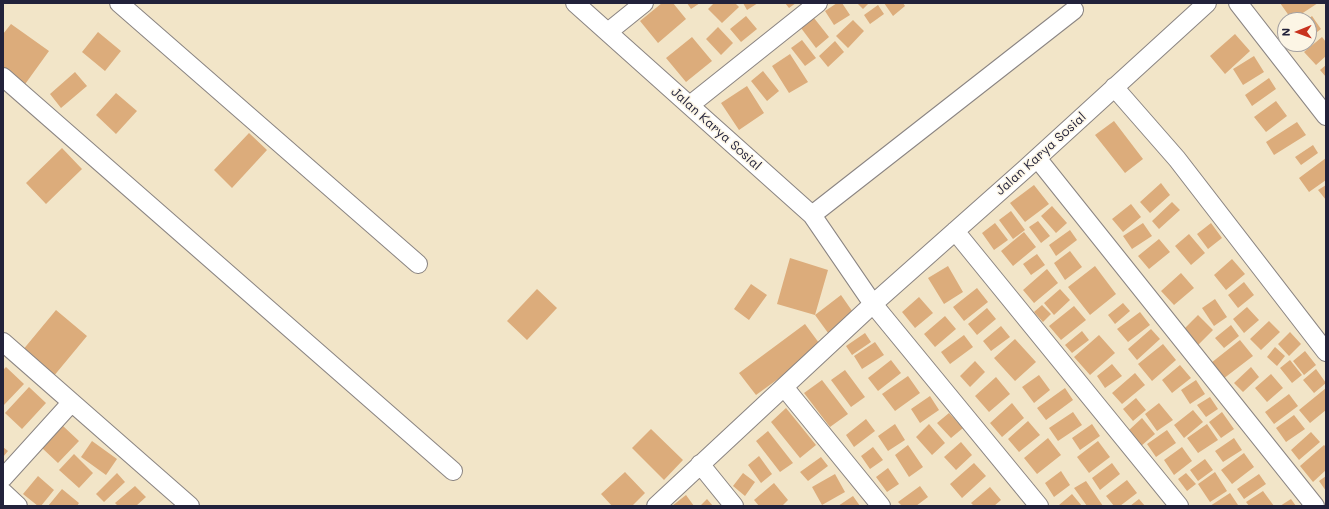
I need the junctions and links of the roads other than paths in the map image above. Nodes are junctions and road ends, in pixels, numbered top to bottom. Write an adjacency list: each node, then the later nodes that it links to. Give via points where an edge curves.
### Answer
1 (119, 3): 16 (street)
2 (575, 3): 8 (street, Jalan Karya Sosial)
3 (644, 3): 8 (street)
4 (818, 3): 11 (street)
5 (1208, 3): 10 (street, Jalan Karya Sosial)
6 (1238, 3): 12 (street)
7 (1074, 10): 14 (street)
8 (608, 32): 11 (street, Jalan Karya Sosial)
9 (3, 77): 23 (street)
10 (1114, 87): 13 (street, Jalan Karya Sosial); 19 (street, via 1177,159)
11 (690, 105): 14 (street, Jalan Karya Sosial)
12 (1326, 116)
13 (1037, 158): 15 (street, Jalan Karya Sosial); 33 (street)
14 (812, 215): 17 (street, Jalan Karya Sosial)
15 (955, 231): 17 (street, Jalan Karya Sosial); 32 (street)
16 (418, 264)
17 (873, 304): 20 (street); 31 (street, Jalan Karya Sosial)
18 (3, 342): 21 (street)
19 (1326, 352)
20 (784, 387): 22 (street); 30 (street)
21 (71, 403): 24 (street); 27 (street)
22 (700, 464): 28 (street); 29 (street)
23 (453, 471)
24 (3, 478)
25 (3, 492): 26 (street)
26 (18, 506)
27 (190, 506)
28 (656, 506)
29 (734, 506)
30 (881, 506)
31 (1039, 506)
32 (1179, 506)
33 (1315, 506)

